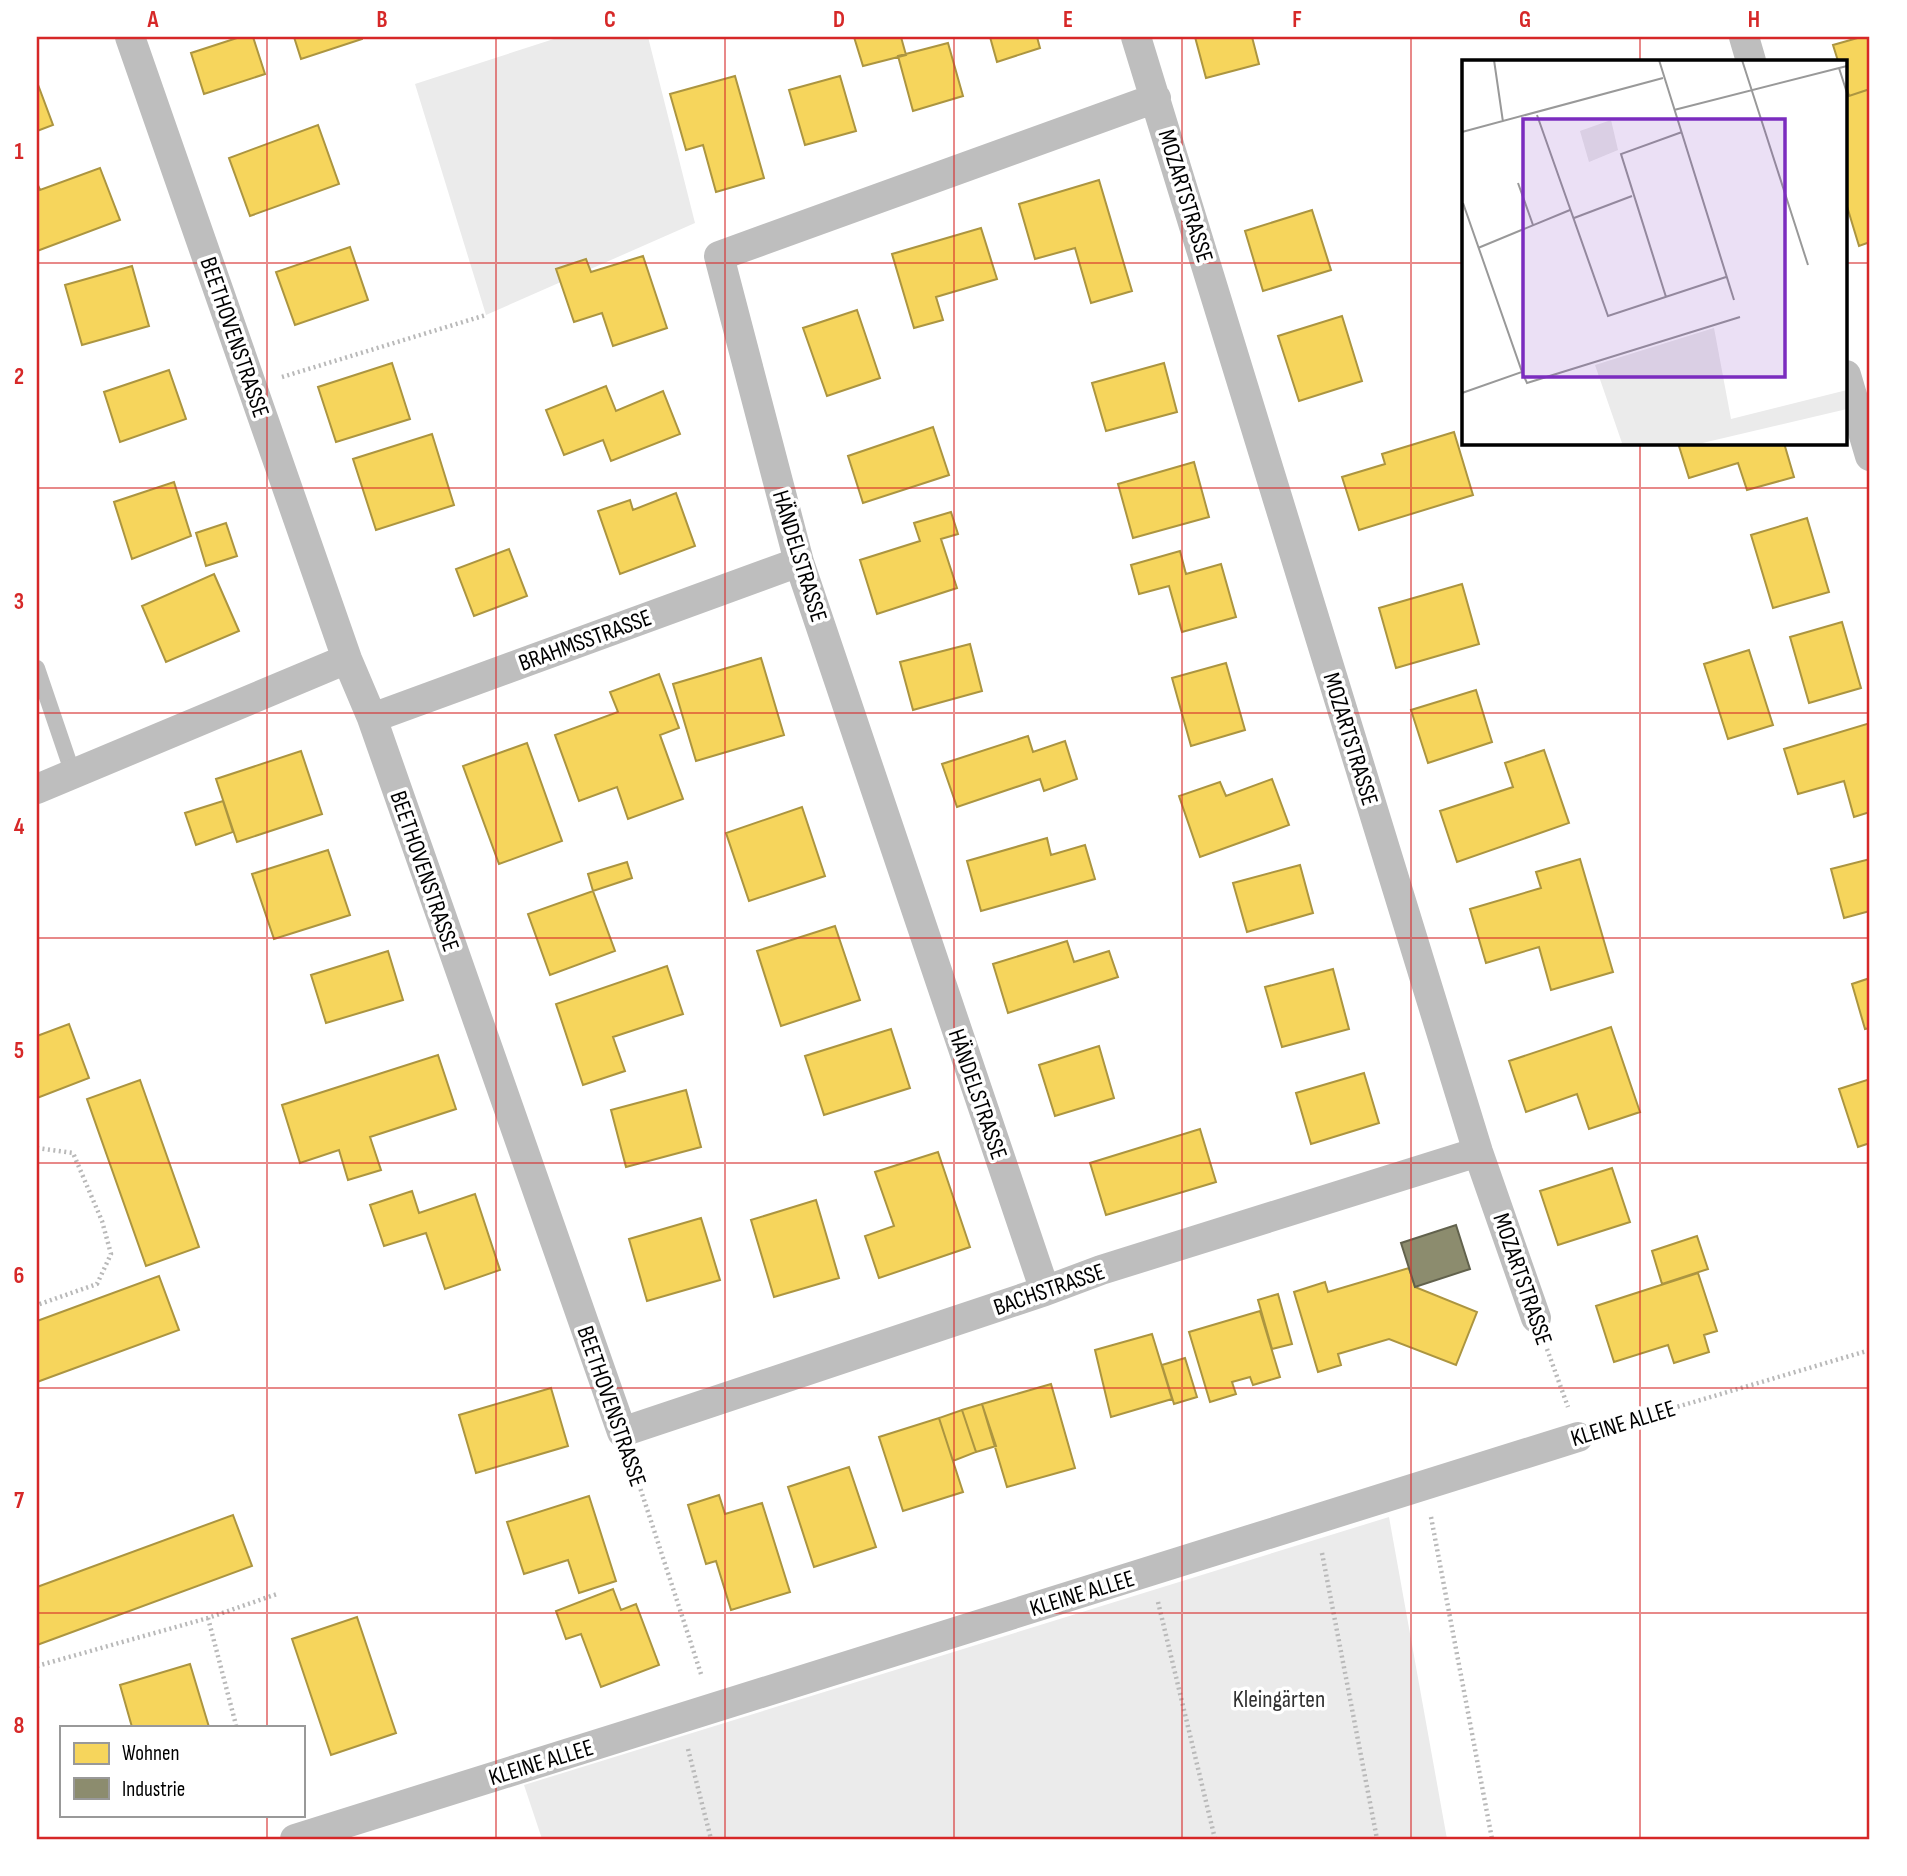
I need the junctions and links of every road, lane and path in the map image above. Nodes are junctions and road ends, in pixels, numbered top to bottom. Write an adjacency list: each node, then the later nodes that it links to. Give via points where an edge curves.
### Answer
1 (130, 37): 8 (street, BEETHOVENSTRASSE)
2 (1136, 37): 5 (street, MOZARTSTRASSE)
3 (1744, 37): 4 (street)
4 (1751, 60)
5 (1156, 98): 10 (street, HÄNDELSTRASSE, via 719,256); 17 (street, MOZARTSTRASSE)
6 (485, 315): 8 (path)
7 (1848, 382): 9 (street)
8 (252, 386): 11 (street, BEETHOVENSTRASSE)
9 (1870, 456)
10 (799, 562): 13 (street, BRAHMSSTRASSE); 18 (street, HÄNDELSTRASSE)
11 (347, 659): 13 (street, BEETHOVENSTRASSE); 14 (street)
12 (37, 668): 14 (lane)
13 (372, 718): 22 (street, BEETHOVENSTRASSE)
14 (73, 774): 15 (street)
15 (37, 789)
16 (37, 1147): 19 (path, via 73,1153 111,1254 97,1284)
17 (1478, 1152): 18 (street, BACHSTRASSE); 20 (street, MOZARTSTRASSE)
18 (1045, 1291): 22 (street, BACHSTRASSE)
19 (37, 1305)
20 (1536, 1318): 23 (path, MOZARTSTRASSE)
21 (1870, 1350): 23 (path, KLEINE ALLEE)
22 (622, 1432): 30 (path, BEETHOVENSTRASSE)
23 (1578, 1437): 24 (street, KLEINE ALLEE)
24 (1425, 1485): 26 (street, KLEINE ALLEE); 36 (path)
25 (1321, 1550): 35 (path)
26 (1145, 1573): 30 (street, KLEINE ALLEE); 34 (path, via 1157,1600)
27 (277, 1594): 28 (path)
28 (208, 1618): 29 (path); 31 (path)
29 (37, 1666)
30 (712, 1708): 32 (street, KLEINE ALLEE); 33 (path, via 685,1735)
31 (236, 1725)
32 (295, 1839)
33 (711, 1839)
34 (1215, 1839)
35 (1377, 1839)
36 (1492, 1839)

